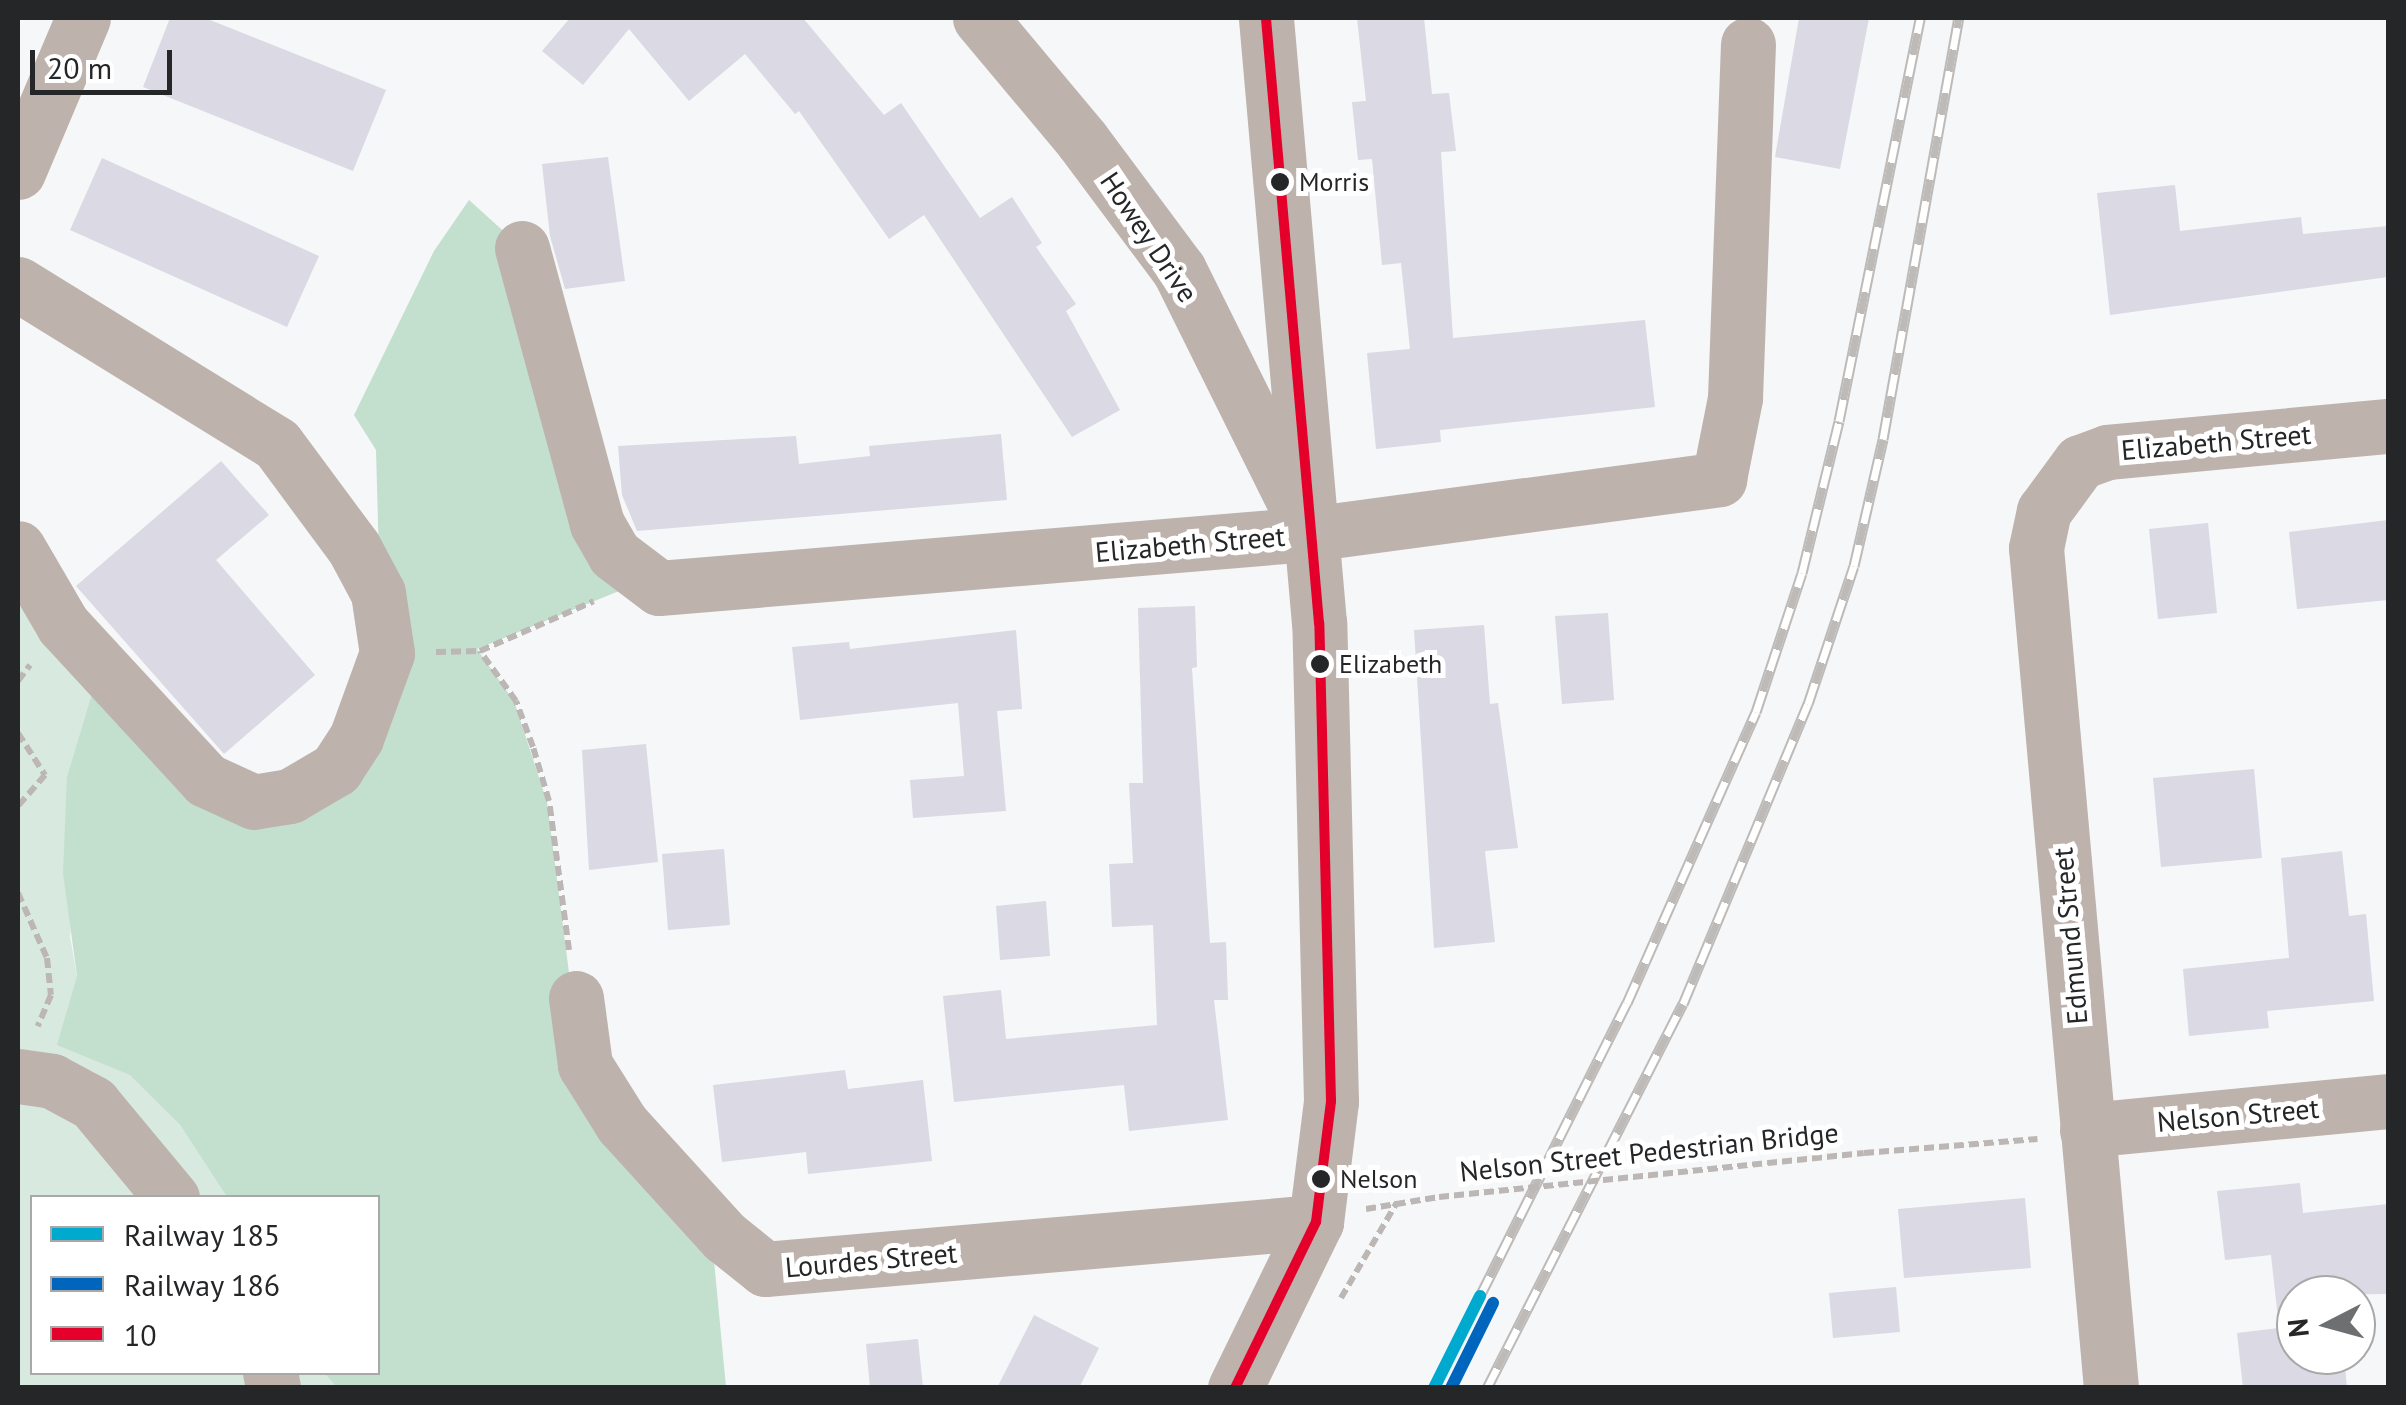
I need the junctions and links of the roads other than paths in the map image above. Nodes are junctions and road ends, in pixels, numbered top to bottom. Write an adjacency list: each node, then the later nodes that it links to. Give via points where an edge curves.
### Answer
1 (83, 18): 5 (street)
2 (980, 18): 10 (street, Howey Drive, via 1179,270)
3 (1266, 18): 10 (street)
4 (1748, 44): 10 (street, Elizabeth Street, via 1735,398 1720,479)
5 (18, 172)
6 (522, 248): 10 (street, Elizabeth Street, via 597,524 614,554 658,588)
7 (18, 284): 11 (street, via 277,444 354,548 378,593 388,653 356,738 336,770 290,796 254,802 206,780 62,625)
8 (2388, 426): 9 (street, Elizabeth Street, via 2107,452 2080,462)
9 (2058, 488): 15 (street, Edmund Street, via 2044,511 2036,548)
10 (1309, 534): 17 (street, via 1319,622 1332,1100)
11 (18, 548)
12 (576, 998): 17 (street, Lourdes Street, via 585,1064 622,1124 725,1238 765,1268)
13 (26, 1054): 16 (street, via 52,1081 93,1103)
14 (2388, 1101): 15 (street, Nelson Street)
15 (2072, 1133): 19 (street, Edmund Street)
16 (170, 1195)
17 (1316, 1222): 18 (street)
18 (1236, 1388)
19 (2111, 1388)

